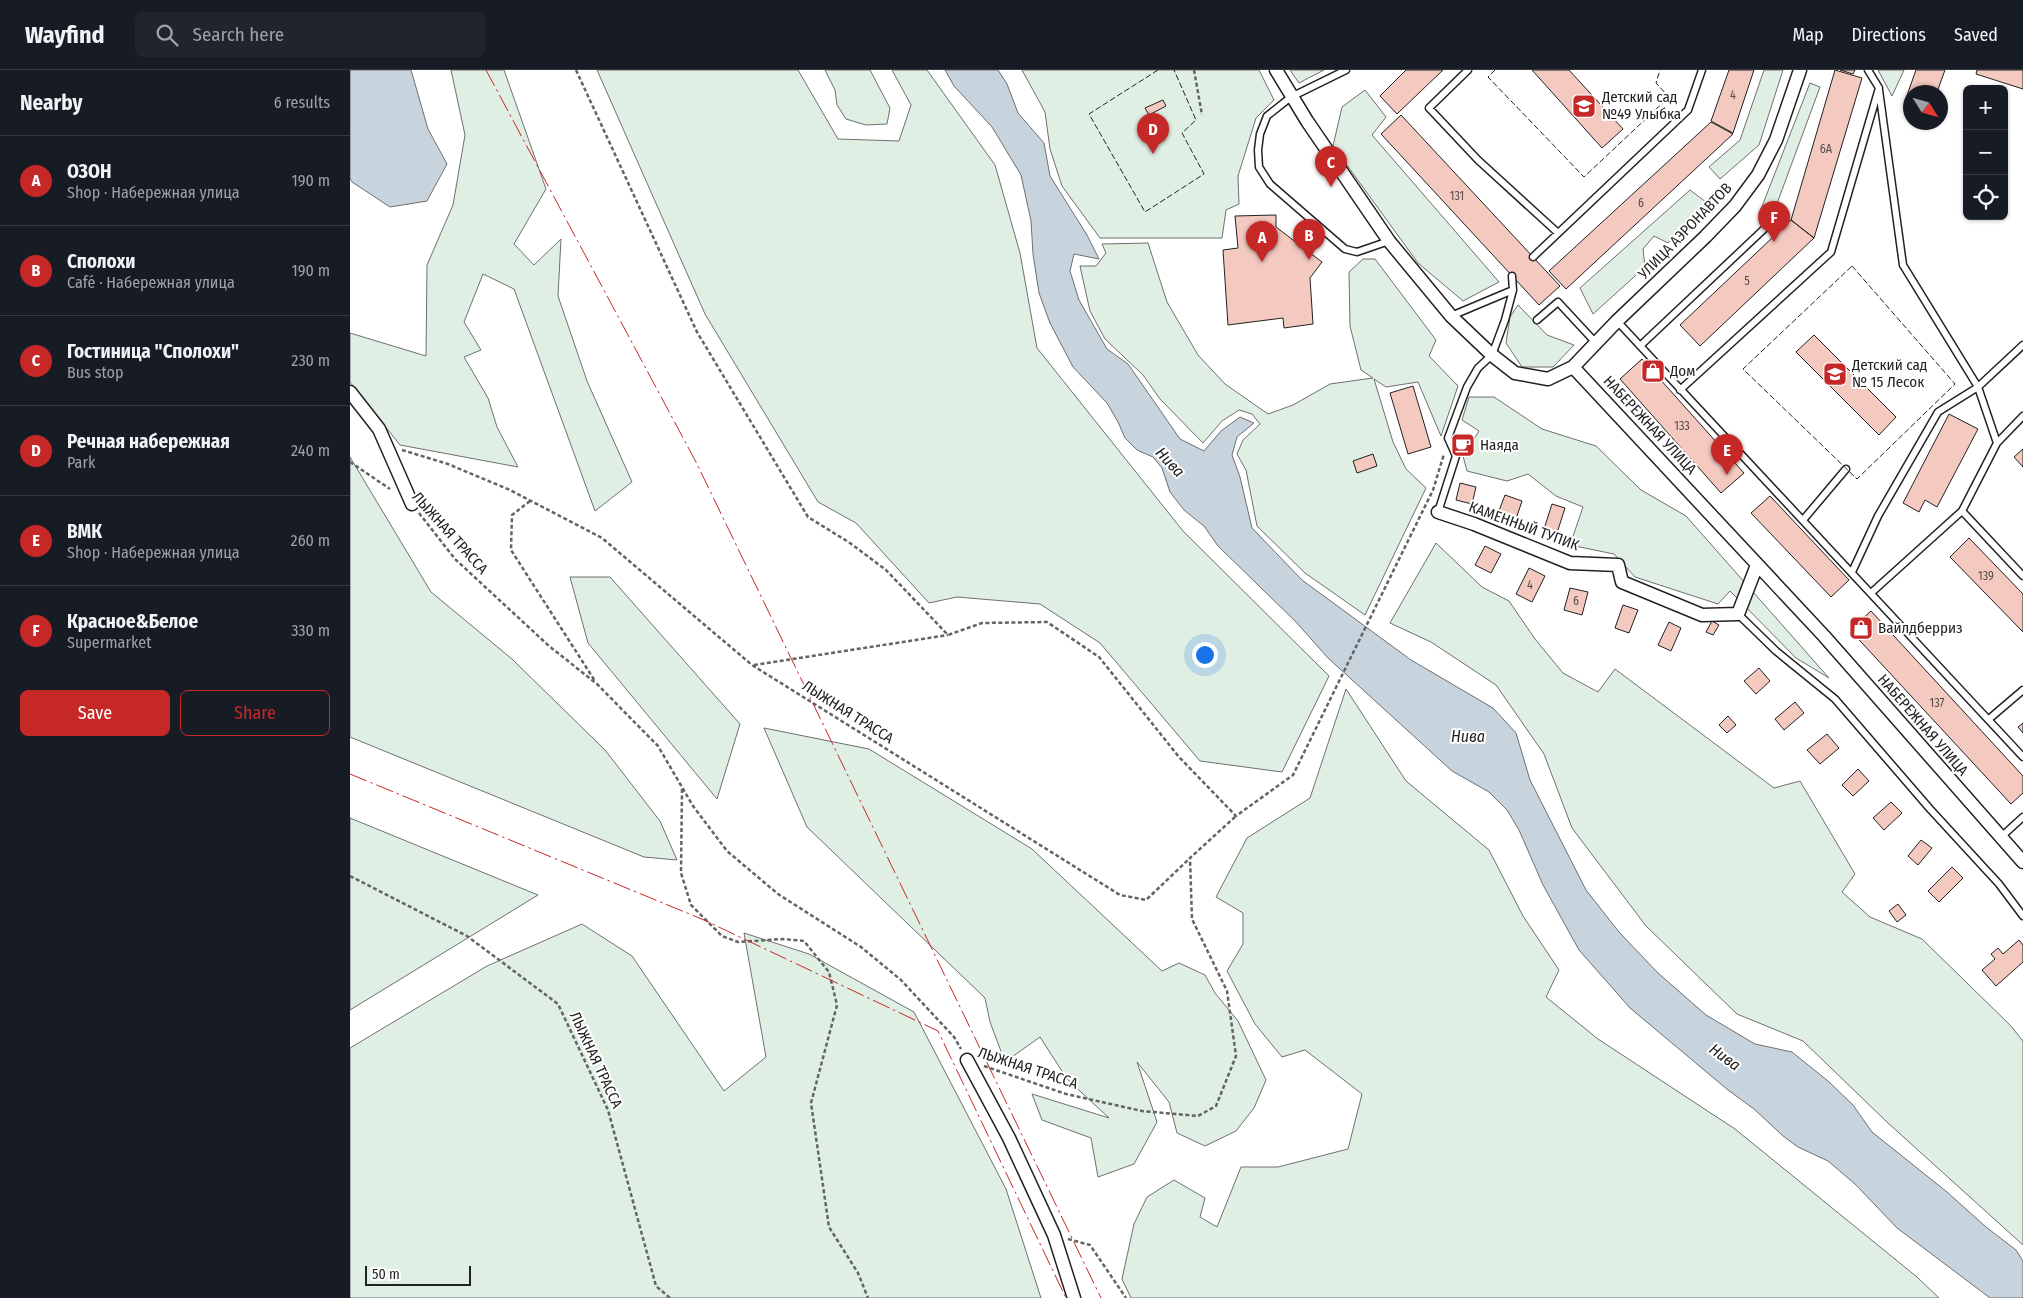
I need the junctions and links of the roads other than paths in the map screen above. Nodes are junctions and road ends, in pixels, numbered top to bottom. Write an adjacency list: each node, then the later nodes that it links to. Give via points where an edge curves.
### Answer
1 (1276, 70): 8 (street)
2 (1346, 70): 8 (lane)
3 (1468, 70): 10 (lane, via 1429,108 1478,160)
4 (1702, 70): 10 (lane, via 1688,110)
5 (1800, 70): 17 (street, УЛИЦА АЭРОНАВТОВ, via 1776,140 1758,175 1705,238)
6 (1868, 70): 7 (lane)
7 (1879, 88): 23 (lane, via 1902,265); 24 (lane, via 1831,252)
8 (1291, 97): 11 (street); 11 (lane, via 1267,116 1260,134 1259,167 1270,184 1345,249 1357,252)
9 (1780, 214): 20 (lane)
10 (1558, 233): 12 (lane)
11 (1389, 241): 15 (street)
12 (1533, 257)
13 (1512, 276): 14 (lane)
14 (1513, 290): 15 (lane); 21 (lane)
15 (1451, 316): 21 (street)
16 (1537, 320): 18 (lane, via 1558,302)
17 (1617, 321): 18 (street, УЛИЦА АЭРОНАВТОВ); 20 (lane)
18 (1596, 343): 22 (street, УЛИЦА АЭРОНАВТОВ)
19 (2023, 345): 23 (lane)
20 (1640, 346): 24 (lane)
21 (1492, 355): 22 (street, via 1515,373 1548,378); 31 (lane, via 1478,368 1466,387 1448,438 1456,456)
22 (1574, 367): 33 (street, НАБЕРЕЖНАЯ УЛИЦА)
23 (1978, 387): 27 (lane); 34 (lane, via 1938,412 1878,516)
24 (1680, 390): 32 (lane)
25 (350, 392): 29 (street, via 379,429)
26 (2023, 416): 27 (lane)
27 (1997, 443): 30 (lane)
28 (1846, 468): 32 (lane)
29 (412, 504)
30 (1962, 511): 35 (lane); 36 (lane)
31 (1438, 512): 37 (street, КАМЕННЫЙ ТУПИК, via 1570,563 1618,565 1622,582 1702,615)
32 (1803, 520): 34 (lane)
33 (1757, 565): 37 (street); 42 (street, НАБЕРЕЖНАЯ УЛИЦА, via 1824,636)
34 (1852, 572): 36 (lane)
35 (2023, 576)
36 (1871, 593): 39 (lane)
37 (1738, 614): 44 (lane, via 1776,651 1835,699 1999,884)
38 (2023, 690): 39 (lane)
39 (1989, 720): 40 (lane)
40 (2023, 758)
41 (2023, 817): 42 (lane)
42 (2000, 838): 43 (street, НАБЕРЕЖНАЯ УЛИЦА)
43 (2023, 862)
44 (2023, 916)
45 (967, 1060): 46 (street, via 1009,1138 1054,1235)
46 (1074, 1298)

